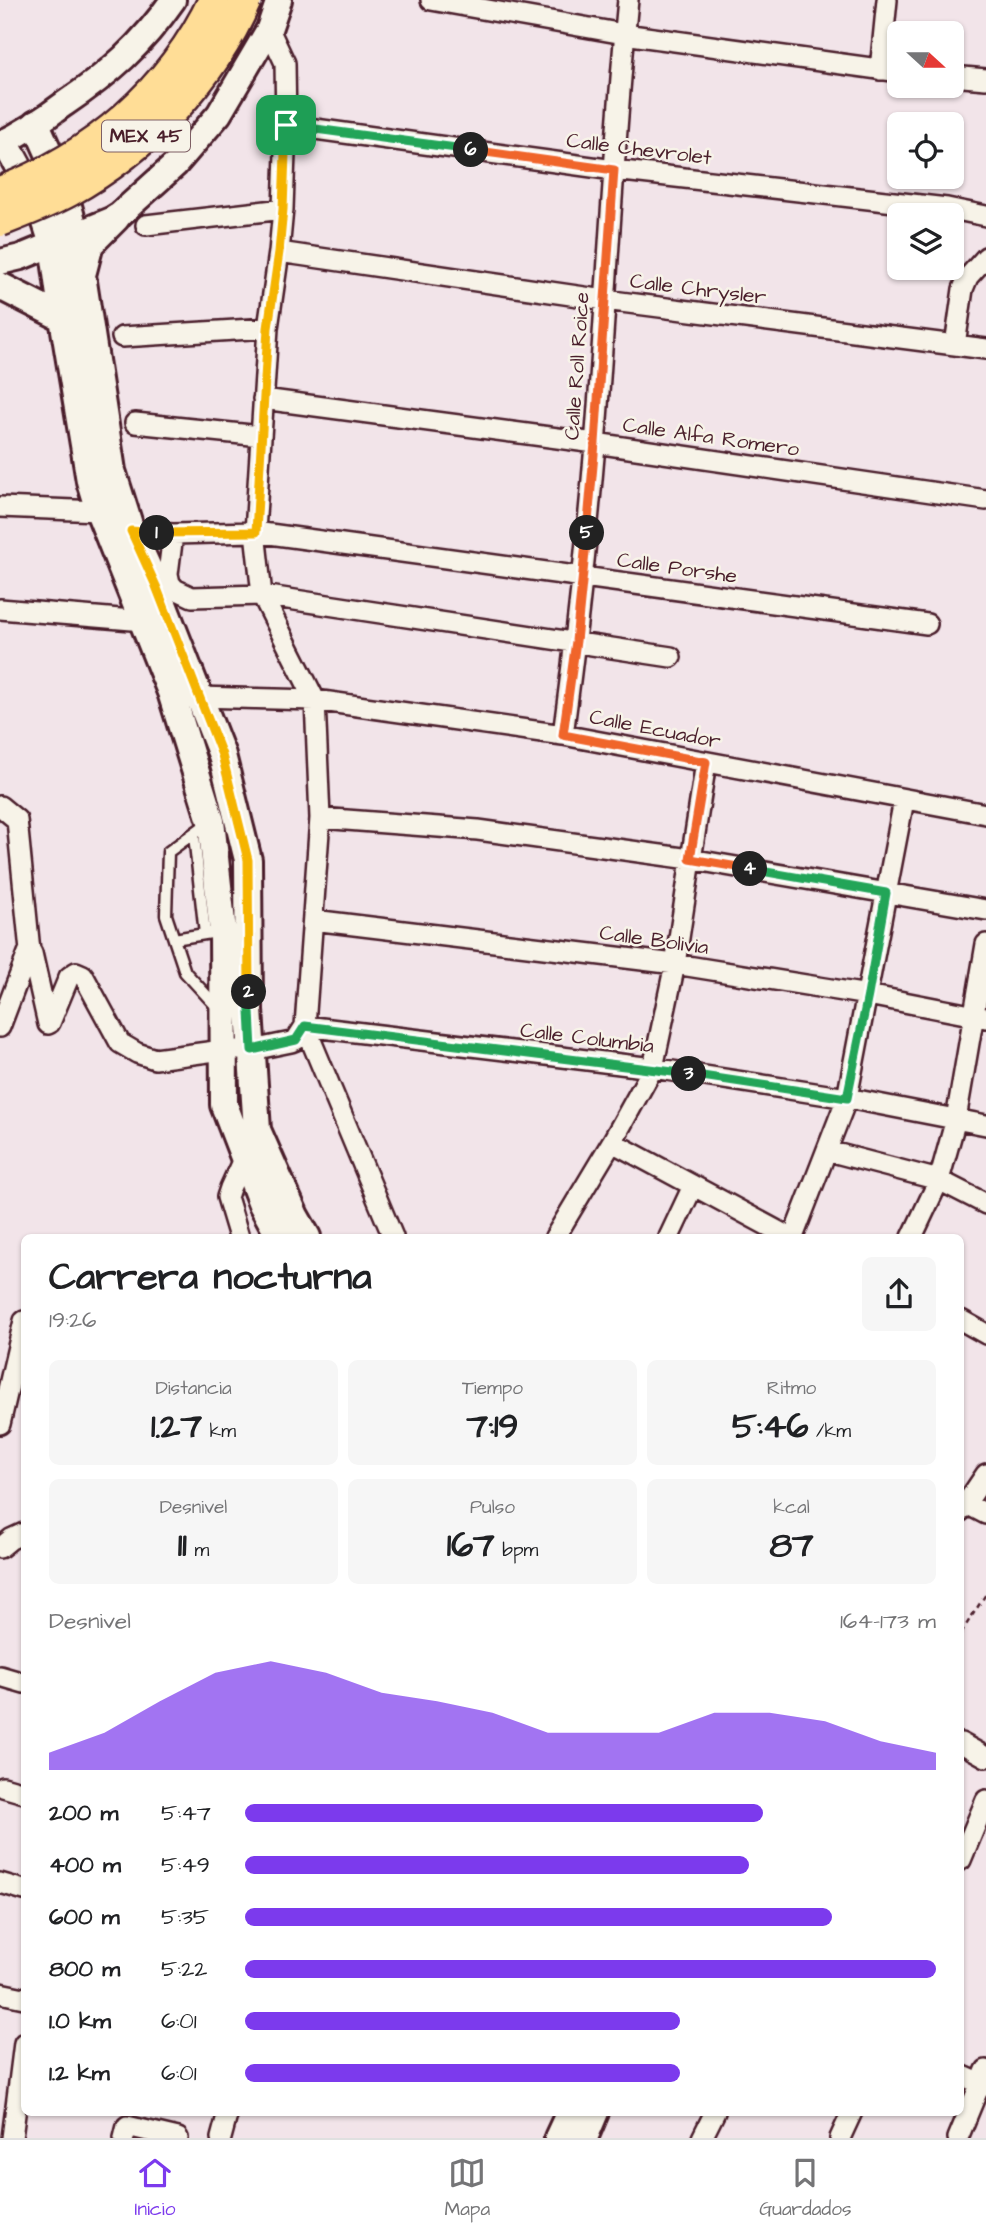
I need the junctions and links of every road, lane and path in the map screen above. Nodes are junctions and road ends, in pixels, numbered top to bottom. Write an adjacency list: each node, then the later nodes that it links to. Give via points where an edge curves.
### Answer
1 (173, 0): 14 (street, via 127,56)
2 (214, 0): 18 (main road, MEX 45, bridge, via 180,58 128,116 60,165)
3 (246, 0): 22 (main road, MEX 45, bridge, via 205,72 143,139 69,191)
4 (279, 0): 9 (street)
5 (431, 0): 10 (street)
6 (628, 0): 10 (street, Calle Roll Roice)
7 (887, 0): 8 (street)
8 (888, 21)
9 (269, 29): 15 (street, via 285,63); 21 (street, via 219,114 176,163)
10 (624, 34): 11 (street); 17 (street, Calle Roll Roice)
11 (887, 71)
12 (964, 77): 13 (street)
13 (986, 79)
14 (36, 124): 16 (street); 24 (main road, via 61,180)
15 (286, 125): 17 (street, Calle Chevrolet); 19 (street)
16 (2, 143): 24 (main road)
17 (614, 170): 20 (street, Calle Chevrolet); 30 (street, Calle Roll Roice)
18 (0, 192)
19 (283, 209): 23 (street); 25 (street)
20 (986, 216)
21 (116, 218): 24 (street); 29 (main road, via 90,244 82,266)
22 (0, 222)
23 (146, 225)
24 (64, 240): 27 (street); 29 (main road); 31 (main road)
25 (279, 252): 30 (street, Calle Chrysler); 32 (street)
26 (986, 257): 34 (street, via 963,289)
27 (0, 262)
28 (0, 286): 31 (main road)
29 (84, 300): 43 (main road, via 112,471)
30 (605, 300): 34 (street, Calle Chrysler); 39 (street, Calle Roll Roice)
31 (62, 318): 42 (main road)
32 (268, 328): 33 (street); 36 (street)
33 (122, 337)
34 (955, 345): 35 (street, Calle Chrysler)
35 (986, 349)
36 (263, 400): 38 (street); 39 (street, Calle Alfa Romero)
37 (135, 423): 38 (street)
38 (261, 436): 44 (street)
39 (595, 443): 40 (street, Calle Alfa Romero); 46 (street, Calle Roll Roice)
40 (986, 500)
41 (0, 507): 42 (street)
42 (99, 511): 50 (main road)
43 (131, 531): 45 (street, Calle Porshe); 47 (main road)
44 (256, 532): 45 (street, Calle Porshe); 46 (street, Calle Porshe); 48 (street)
45 (173, 534): 47 (street)
46 (583, 578): 51 (street, Calle Porshe); 52 (street, Calle Roll Roice)
47 (163, 584): 48 (street, via 192,597); 54 (main road)
48 (262, 595): 52 (street); 55 (street)
49 (0, 609): 50 (street)
50 (144, 621): 62 (main road, via 171,692)
51 (927, 624)
52 (576, 641): 53 (street); 56 (street, Calle Roll Roice)
53 (671, 656)
54 (198, 697): 55 (street, Calle Ecuador); 77 (main road, via 222,755 248,860)
55 (315, 700): 56 (street, Calle Ecuador); 61 (street)
56 (563, 735): 57 (street, Calle Ecuador)
57 (706, 762): 58 (street, Calle Ecuador); 63 (street)
58 (904, 800): 60 (street, Calle Ecuador); 64 (street)
59 (1, 806): 70 (street, via 17,820)
60 (986, 814)
61 (320, 818): 63 (street, via 478,830); 66 (street)
62 (202, 828): 67 (main road); 68 (lane, via 168,852 166,915)
63 (690, 859): 64 (street); 71 (street)
64 (886, 893): 65 (street); 72 (street)
65 (986, 910)
66 (313, 920): 71 (street, Calle Bolivia); 75 (street)
67 (214, 933): 68 (lane); 73 (main road)
68 (174, 939): 73 (lane, via 185,972)
69 (986, 944): 74 (street)
70 (30, 951): 76 (street); 78 (street, via 48,1024 69,976 76,972 83,975 120,1043 137,1054 155,1059)
71 (675, 964): 72 (street, Calle Bolivia); 79 (street)
72 (868, 995): 74 (street, Calle Bolivia); 80 (street)
73 (224, 1015): 78 (main road)
74 (980, 1017): 81 (street)
75 (305, 1026): 77 (street, via 296,1040); 79 (street, Calle Columbia); 92 (street)
76 (0, 1027)
77 (252, 1050): 78 (street); 91 (main road, via 257,1130)
78 (223, 1051): 85 (main road, via 224,1105)
79 (653, 1068): 80 (street, Calle Columbia); 83 (street)
80 (847, 1098): 81 (street, Calle Columbia); 84 (street)
81 (956, 1119): 82 (street, Calle Columbia); 86 (street)
82 (986, 1125)
83 (612, 1142): 87 (street); 93 (street)
84 (828, 1151): 86 (street); 96 (street)
85 (244, 1157): 89 (street, via 228,1198); 90 (main road, via 261,1204)
86 (939, 1180): 88 (street); 97 (street)
87 (693, 1186): 94 (street); 95 (street)
88 (986, 1204)
89 (238, 1234)
90 (278, 1234)
91 (305, 1234)
92 (393, 1234)
93 (557, 1234)
94 (670, 1234)
95 (785, 1234)
96 (792, 1234)
97 (913, 1234)
98 (964, 1322): 100 (street)
99 (21, 1334): 101 (street)
100 (986, 1334)
101 (0, 1424)
102 (986, 1474): 103 (street)
103 (964, 1502)
104 (964, 1506): 105 (street)
105 (986, 1514)
106 (21, 1534): 107 (street)
107 (0, 1548)
108 (986, 1594): 109 (path)
109 (964, 1628)
110 (0, 1676): 111 (street)
111 (21, 1681)
112 (964, 1745): 113 (street)
113 (986, 1757)
114 (3, 1787): 115 (street)
115 (21, 1792)
116 (986, 1800): 117 (street)
117 (964, 1853)
118 (0, 1883): 119 (street)
119 (21, 1889)
120 (0, 1993): 121 (street)
121 (21, 1997)
122 (21, 2054): 125 (street)
123 (964, 2077): 124 (street)
124 (984, 2080): 139 (street)
125 (8, 2101): 133 (street)
126 (227, 2116): 135 (street)
127 (568, 2116): 136 (main road)
128 (593, 2116): 137 (main road)
129 (714, 2116): 138 (street)
130 (851, 2116): 132 (street)
131 (126, 2132): 134 (street)
132 (847, 2136)
133 (12, 2138)
134 (178, 2138)
135 (221, 2138)
136 (558, 2138)
137 (584, 2138)
138 (702, 2138)
139 (958, 2138)

